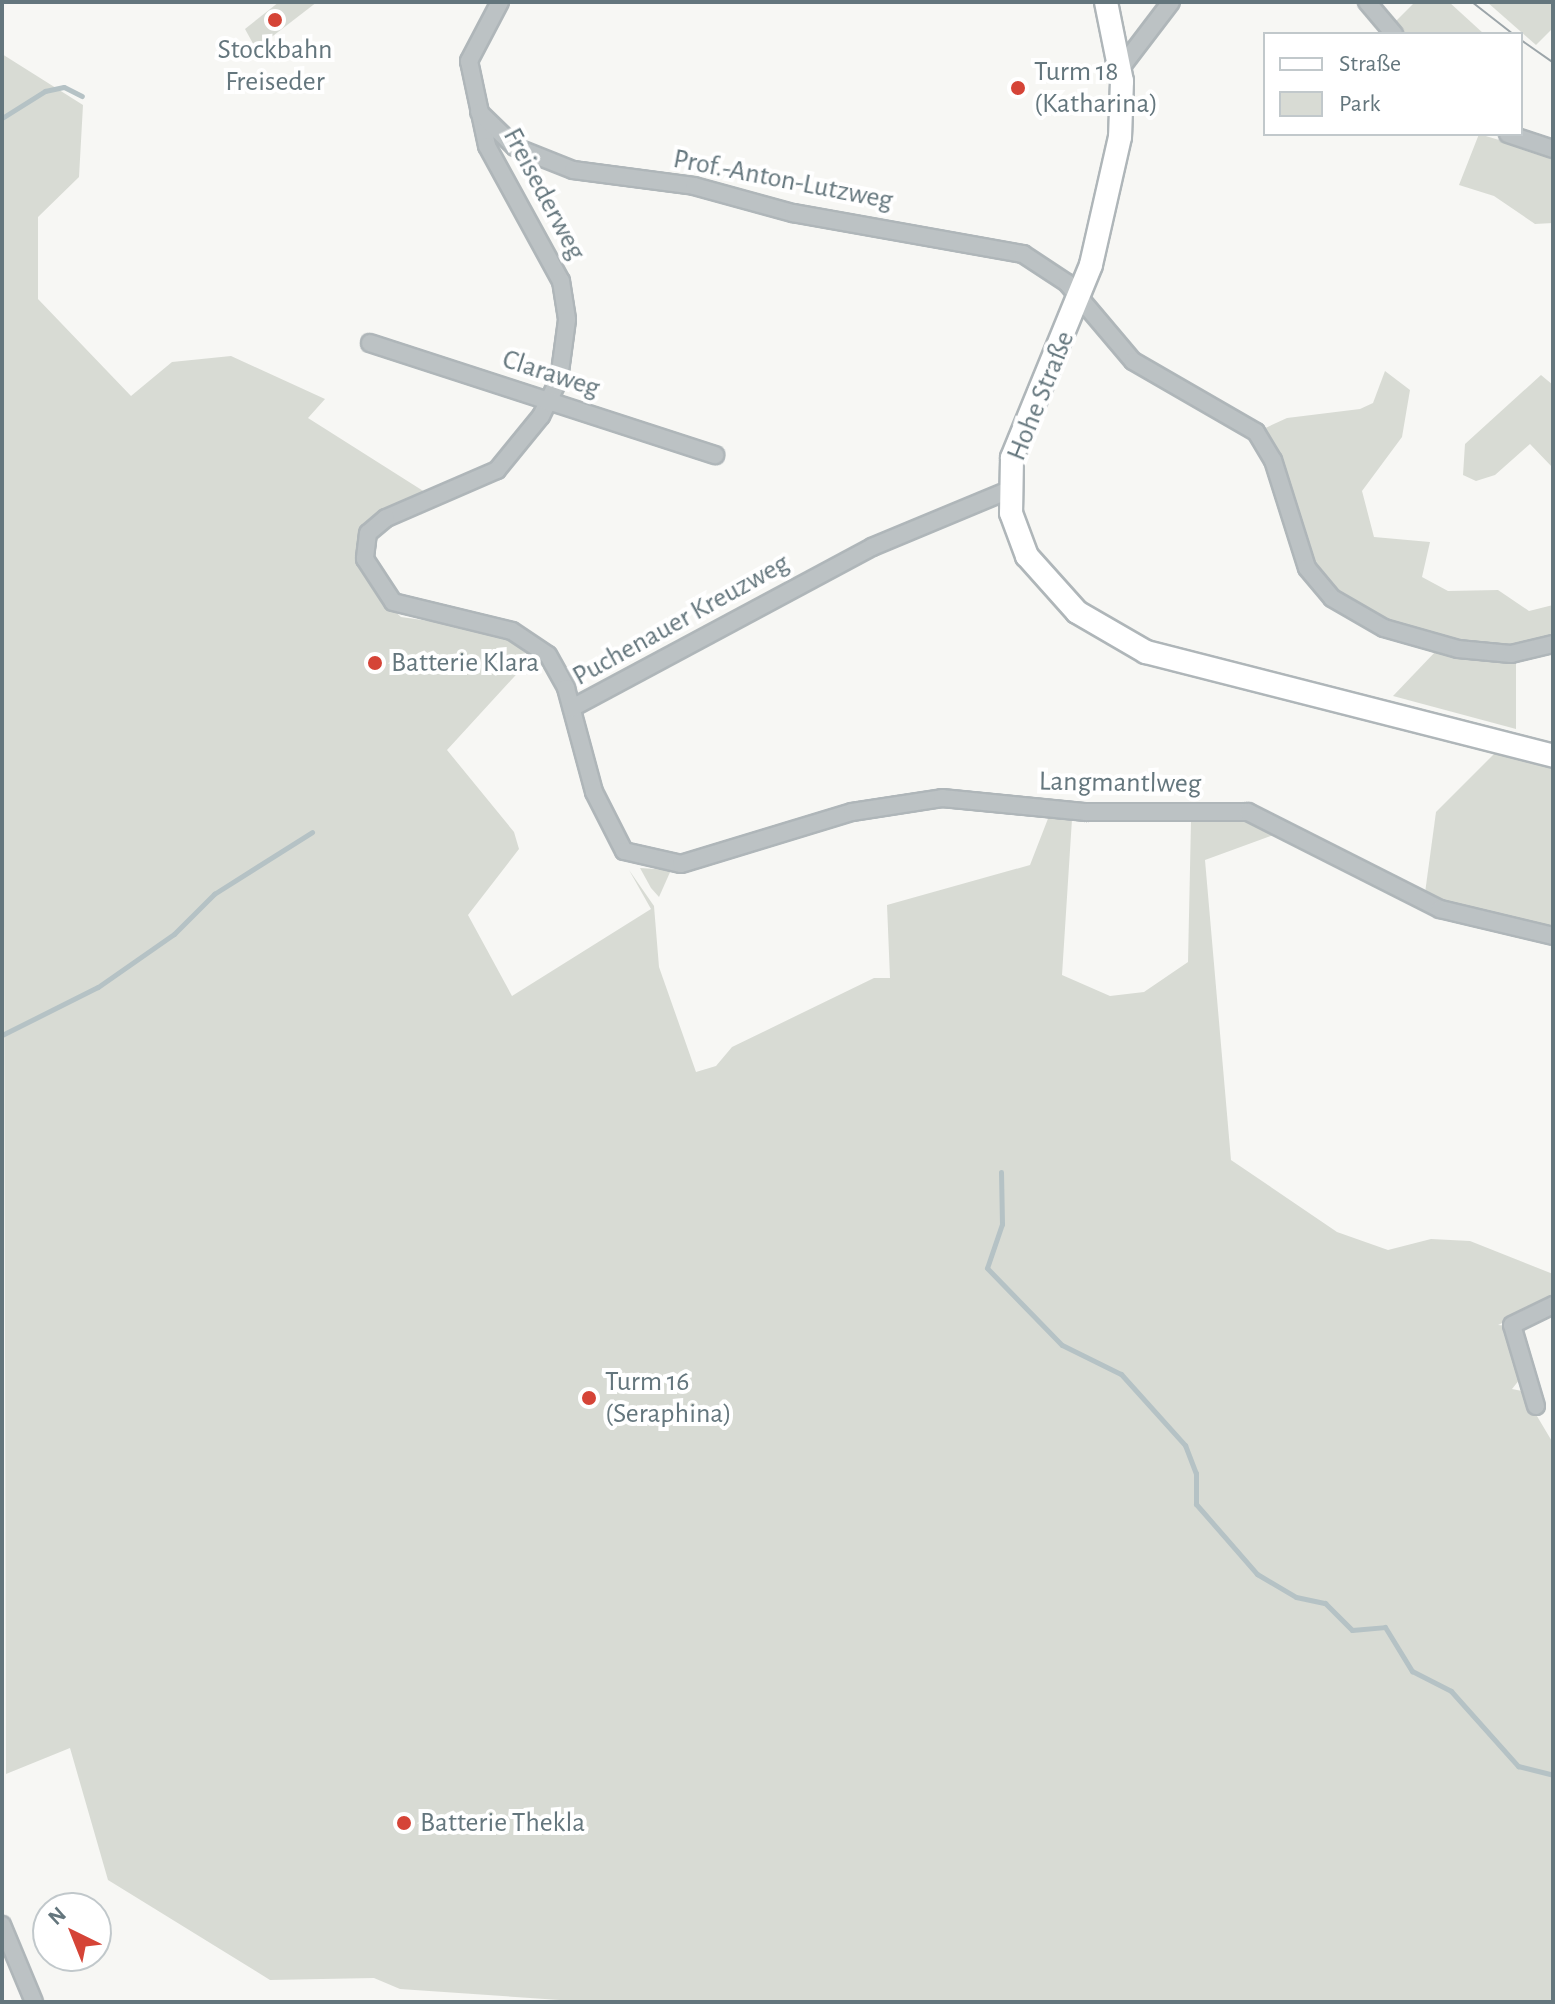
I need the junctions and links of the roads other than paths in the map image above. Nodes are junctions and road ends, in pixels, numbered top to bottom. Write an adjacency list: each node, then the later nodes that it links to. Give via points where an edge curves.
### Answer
1 (500, 2): 7 (street, Freisederweg, via 469,61)
2 (1106, 2): 6 (main road, Hohe Straße)
3 (1171, 2): 6 (street)
4 (1367, 2): 5 (street)
5 (1392, 32)
6 (1120, 69): 12 (main road, Hohe Straße, via 1116,159)
7 (478, 111): 9 (street, Prof.-Anton-Lutzweg); 11 (street, Freisederweg)
8 (1514, 136): 10 (street)
9 (515, 147): 11 (street); 12 (street, Prof.-Anton-Lutzweg, via 573,170 1002,246 1055,273)
10 (1553, 149)
11 (495, 163): 14 (street, Freisederweg, via 539,235 565,298 565,348)
12 (1080, 298): 16 (main road, Hohe Straße, via 1017,442); 17 (street, Prof.-Anton-Lutzweg, via 1133,361 1256,432 1273,460 1307,568 1332,598 1384,628 1458,649 1511,654)
13 (370, 343): 14 (street, Claraweg)
14 (549, 401): 15 (street, Claraweg); 18 (street, Freisederweg, via 497,470 386,518 364,541 368,570 386,597 414,610 489,623 542,648)
15 (715, 455)
16 (1009, 490): 18 (street, Puchenauer Kreuzweg, via 872,547); 19 (main road, Hohe Straße, via 1015,529 1036,569 1077,612 1136,648)
17 (1553, 644)
18 (572, 708): 20 (street, Puchenauer Kreuzweg, via 587,774 619,846 641,860)
19 (1553, 756)
20 (681, 864): 21 (street, Langmantlweg, via 840,816 926,799 1095,812 1239,811 1266,816 1431,906)
21 (1546, 935)
22 (1553, 1305): 23 (street, via 1512,1325)
23 (1536, 1406)
24 (2, 1925): 25 (street)
25 (34, 2002)

